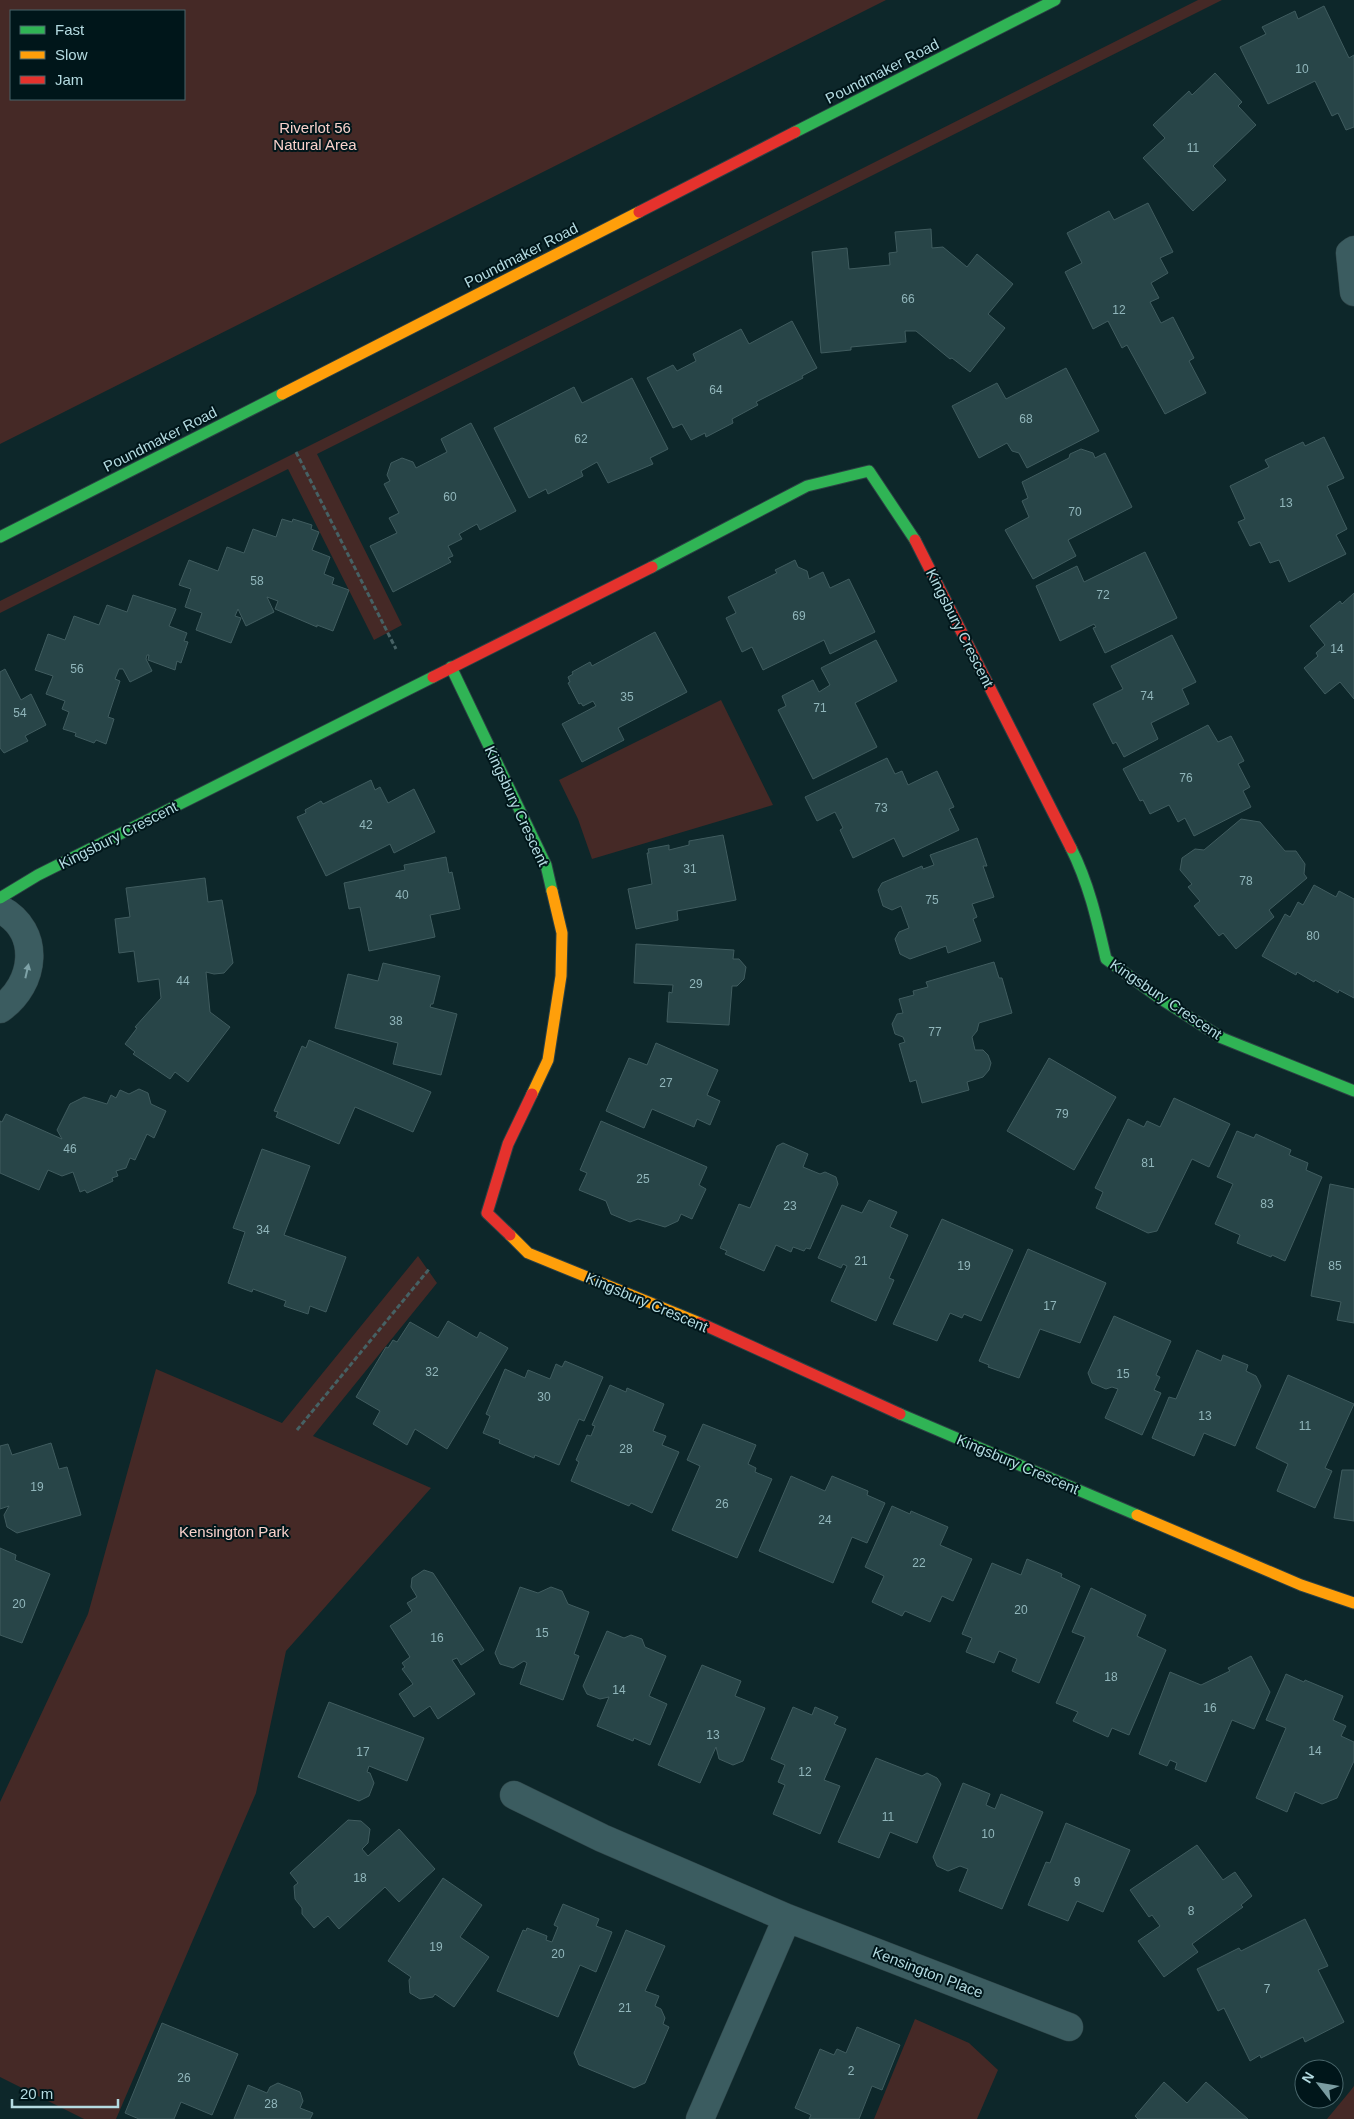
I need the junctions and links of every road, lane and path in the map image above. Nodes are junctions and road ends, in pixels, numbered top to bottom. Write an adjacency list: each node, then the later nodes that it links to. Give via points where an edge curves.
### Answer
1 (1055, 0): 5 (street, Poundmaker Road)
2 (1354, 250): 3 (street, via 1350,253)
3 (1354, 292)
4 (296, 452): 6 (path)
5 (0, 537)
6 (396, 649)
7 (451, 667): 8 (street, Kingsbury Crescent, via 46,871); 11 (street, Kingsbury Crescent, via 807,486 869,471 920,548 1082,872 1095,909 1106,959 1222,1038); 14 (street, Kingsbury Crescent, via 546,866 562,932 561,976 548,1060 508,1144 487,1213 495,1223 528,1253 685,1316 896,1412 1301,1585)
8 (0, 898)
9 (0, 909): 10 (street, one-way to 9, via 24,984 30,966 28,946 21,928)
10 (0, 1009)
11 (1354, 1091)
12 (430, 1268): 13 (path)
13 (297, 1430)
14 (1354, 1603)
15 (514, 1795): 16 (street, Kensington Place, via 602,1838)
16 (787, 1918): 17 (street, Kensington Place); 18 (street)
17 (1069, 2026)
18 (700, 2119)

